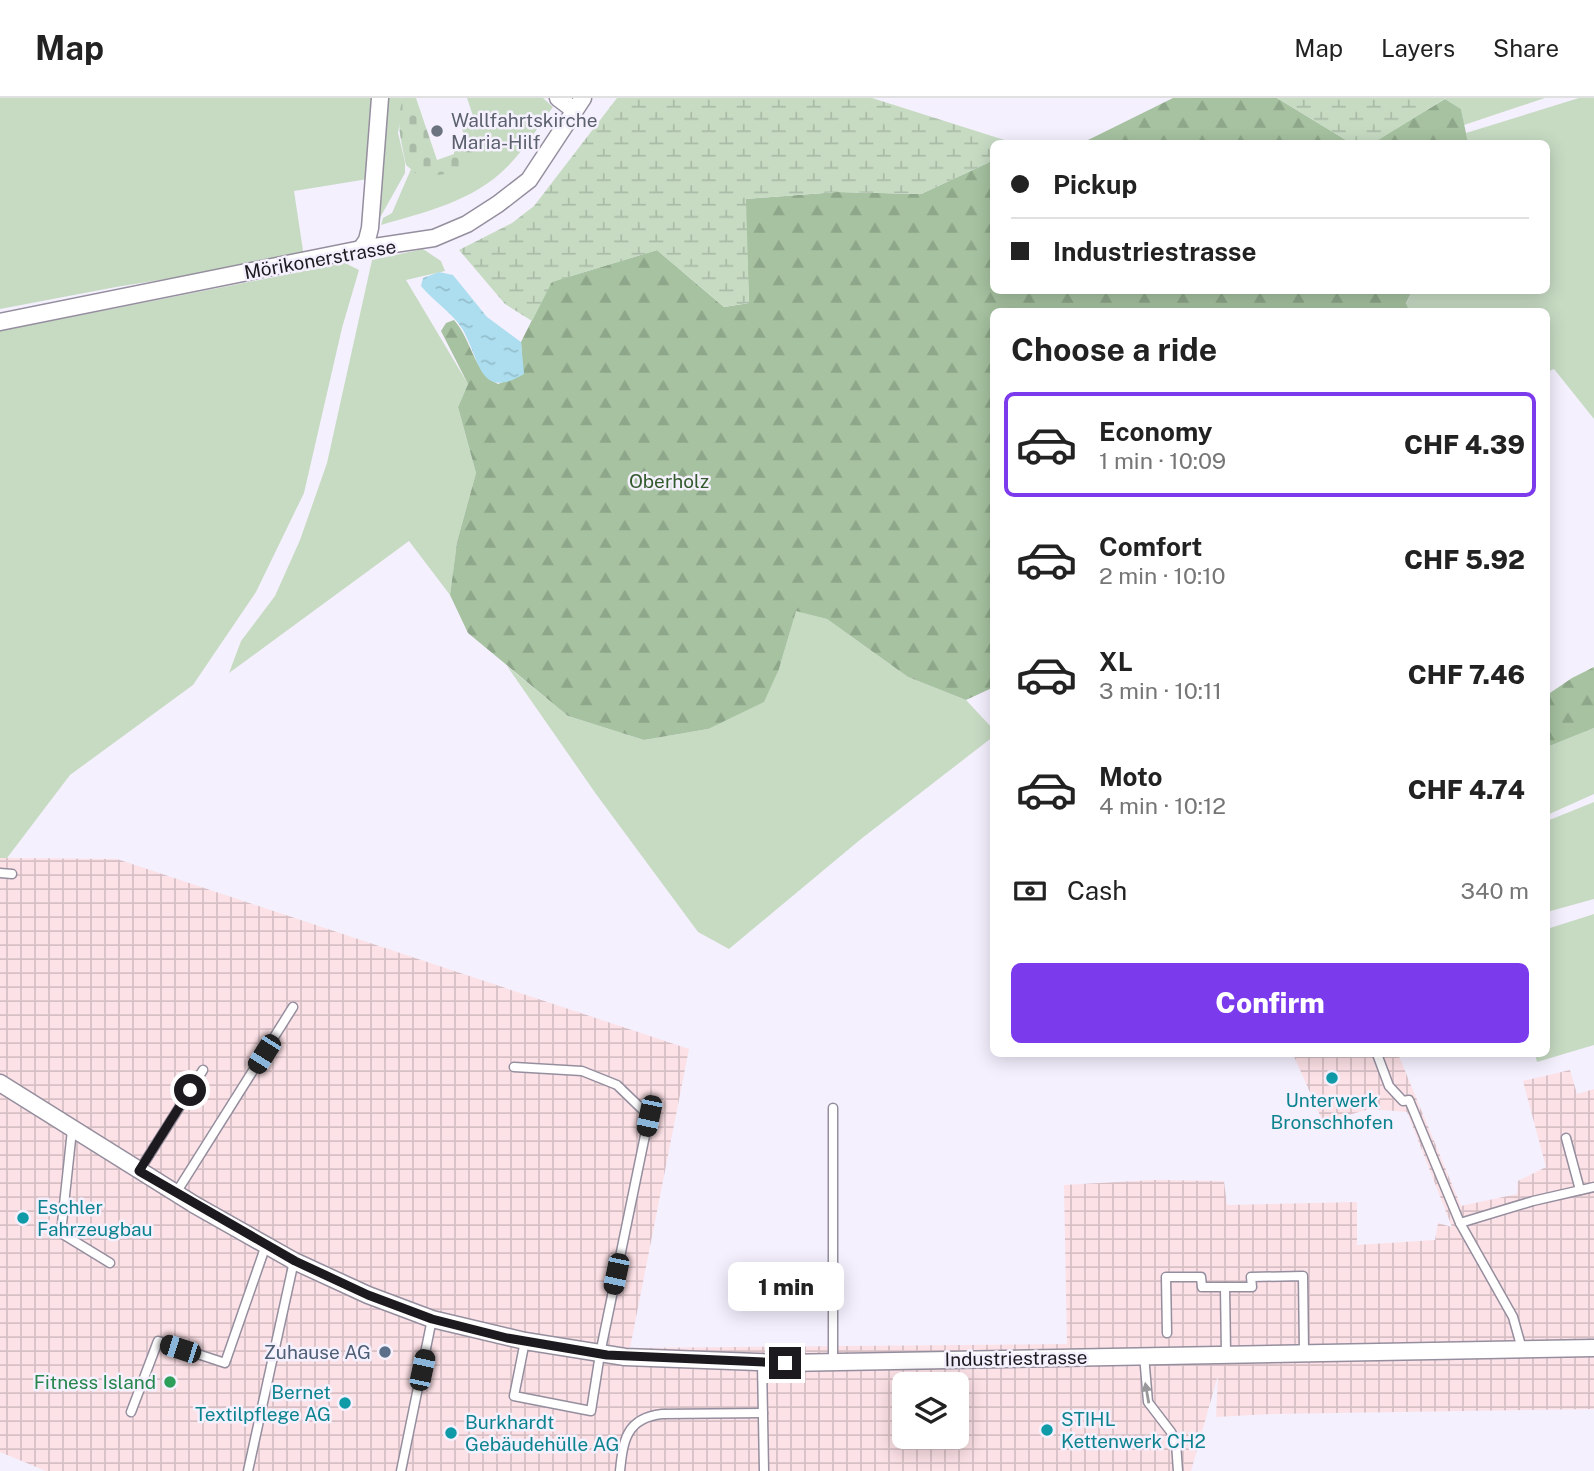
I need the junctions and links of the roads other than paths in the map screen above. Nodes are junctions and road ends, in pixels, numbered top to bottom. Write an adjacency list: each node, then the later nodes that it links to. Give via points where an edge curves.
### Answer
1 (380, 98): 4 (street, via 370,228)
2 (558, 98): 3 (street)
3 (579, 104): 4 (street, Mörikonerstrasse, via 529,180 498,204 434,238)
4 (361, 249): 5 (street, Mörikonerstrasse)
5 (0, 322)
6 (0, 873): 7 (lane)
7 (12, 874)
8 (293, 1007): 19 (lane)
9 (1378, 1057): 20 (lane, via 1389,1086 1403,1101 1409,1100)
10 (514, 1067): 31 (lane, via 582,1071 617,1085 649,1116)
11 (203, 1070): 16 (lane)
12 (0, 1083): 14 (street, Industriestrasse)
13 (834, 1108): 34 (lane)
14 (72, 1130): 16 (street, Industriestrasse); 23 (lane, via 61,1233)
15 (1566, 1138): 18 (lane)
16 (139, 1171): 19 (street, Industriestrasse)
17 (1594, 1187): 18 (lane)
18 (1580, 1190): 20 (lane)
19 (176, 1193): 21 (street, Industriestrasse)
20 (1460, 1223): 29 (lane, via 1513,1317)
21 (266, 1245): 22 (street, Industriestrasse); 36 (lane, via 225,1363 158,1341)
22 (295, 1261): 25 (street, Industriestrasse); 38 (lane)
23 (110, 1263)
24 (1225, 1287): 26 (lane, via 1202,1287 1201,1277 1166,1277); 30 (lane, via 1252,1286 1251,1277 1303,1276); 32 (lane)
25 (432, 1319): 27 (street, Industriestrasse); 39 (lane)
26 (1167, 1333)
27 (525, 1341): 31 (street, Industriestrasse); 31 (lane, via 514,1396 591,1410)
28 (1594, 1348): 29 (street, Industriestrasse)
29 (1522, 1349): 30 (street, Industriestrasse)
30 (1304, 1352): 32 (street, Industriestrasse)
31 (600, 1354): 35 (street, Industriestrasse)
32 (1226, 1354): 33 (street, Industriestrasse)
33 (1144, 1355): 34 (street, Industriestrasse); 42 (lane, one-way to 33, via 1176,1443 1148,1402)
34 (833, 1362): 35 (street, Industriestrasse)
35 (762, 1363): 37 (lane)
36 (131, 1412)
37 (763, 1413): 40 (lane, via 648,1417 627,1434); 41 (lane)
38 (248, 1471)
39 (401, 1471)
40 (620, 1471)
41 (764, 1471)
42 (1178, 1471)

